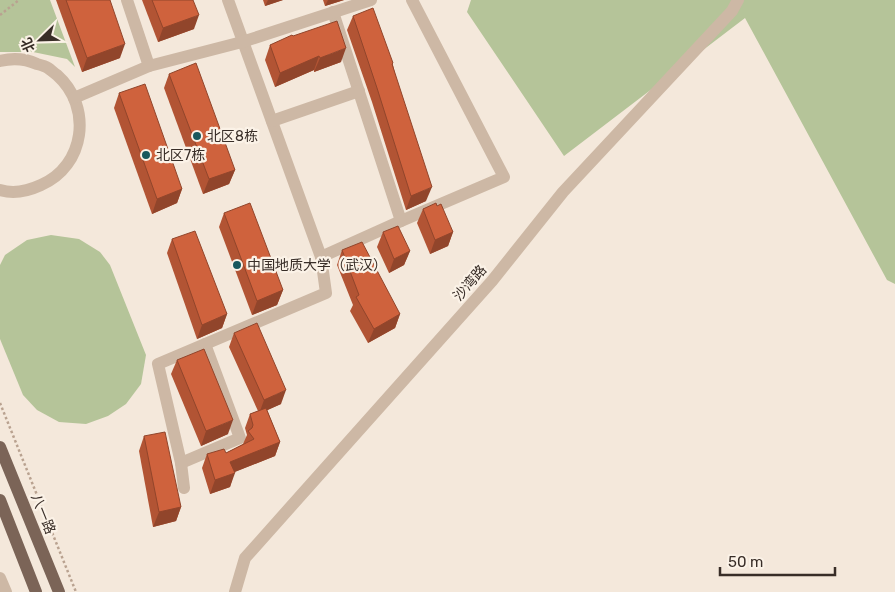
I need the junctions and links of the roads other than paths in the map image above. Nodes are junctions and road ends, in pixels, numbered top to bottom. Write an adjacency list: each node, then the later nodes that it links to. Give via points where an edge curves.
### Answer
1 (127, 0): 9 (street)
2 (228, 0): 7 (street)
3 (371, 0): 6 (street)
4 (412, 0): 14 (street, via 504,177)
5 (738, 0): 25 (street, 沙湾路, via 732,11 563,192 492,281 245,558)
6 (333, 12): 7 (street); 10 (street)
7 (242, 42): 9 (street); 12 (street)
8 (0, 61): 11 (street, via 29,60 49,68 64,82)
9 (149, 66): 11 (street)
10 (359, 91): 12 (street); 14 (street)
11 (74, 98): 13 (street, via 80,122 78,145 67,166 50,181 29,190)
12 (272, 121): 15 (street)
13 (0, 190)
14 (401, 221): 15 (street)
15 (321, 257): 16 (street, via 326,293)
16 (205, 344): 18 (street, via 158,364); 18 (street, via 240,438)
17 (0, 447): 24 (main road, 八一路)
18 (181, 463): 19 (street)
19 (184, 488)
20 (0, 500): 23 (main road)
21 (0, 578): 22 (street)
22 (6, 592)
23 (36, 592)
24 (59, 592)
25 (235, 592)

